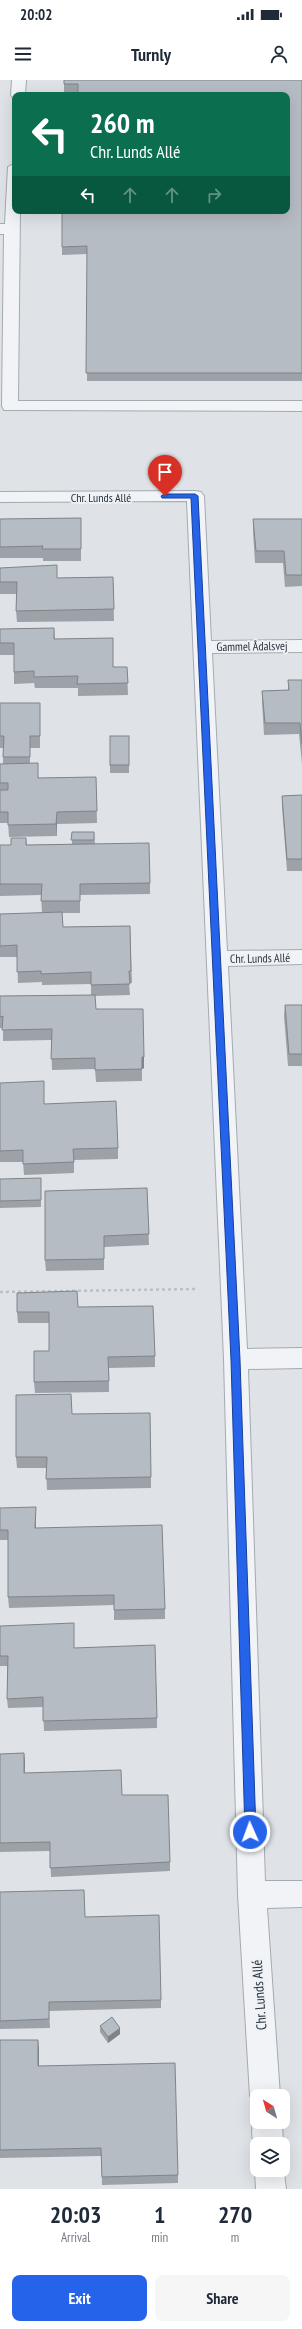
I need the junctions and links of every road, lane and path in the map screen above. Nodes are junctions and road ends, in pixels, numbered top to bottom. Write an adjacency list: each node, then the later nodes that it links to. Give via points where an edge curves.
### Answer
1 (19, 80): 2 (street)
2 (18, 92)
3 (12, 188): 4 (street)
4 (6, 229): 5 (street, via 10,406)
5 (302, 406)
6 (0, 498): 8 (street, Chr. Lunds Allé, via 195,496)
7 (302, 646): 8 (street, Gammel Ådalsvej)
8 (202, 647): 10 (street, Chr. Lunds Allé)
9 (302, 957): 10 (street, Chr. Lunds Allé)
10 (217, 958): 11 (street, Chr. Lunds Allé)
11 (232, 1288): 12 (path); 14 (street, Chr. Lunds Allé)
12 (0, 1292)
13 (302, 1358): 14 (street)
14 (236, 1360): 16 (street, Chr. Lunds Allé)
15 (302, 1894): 16 (street)
16 (252, 1895): 17 (street, Chr. Lunds Allé)
17 (265, 2089)
18 (270, 2177): 19 (street)
19 (271, 2189)

